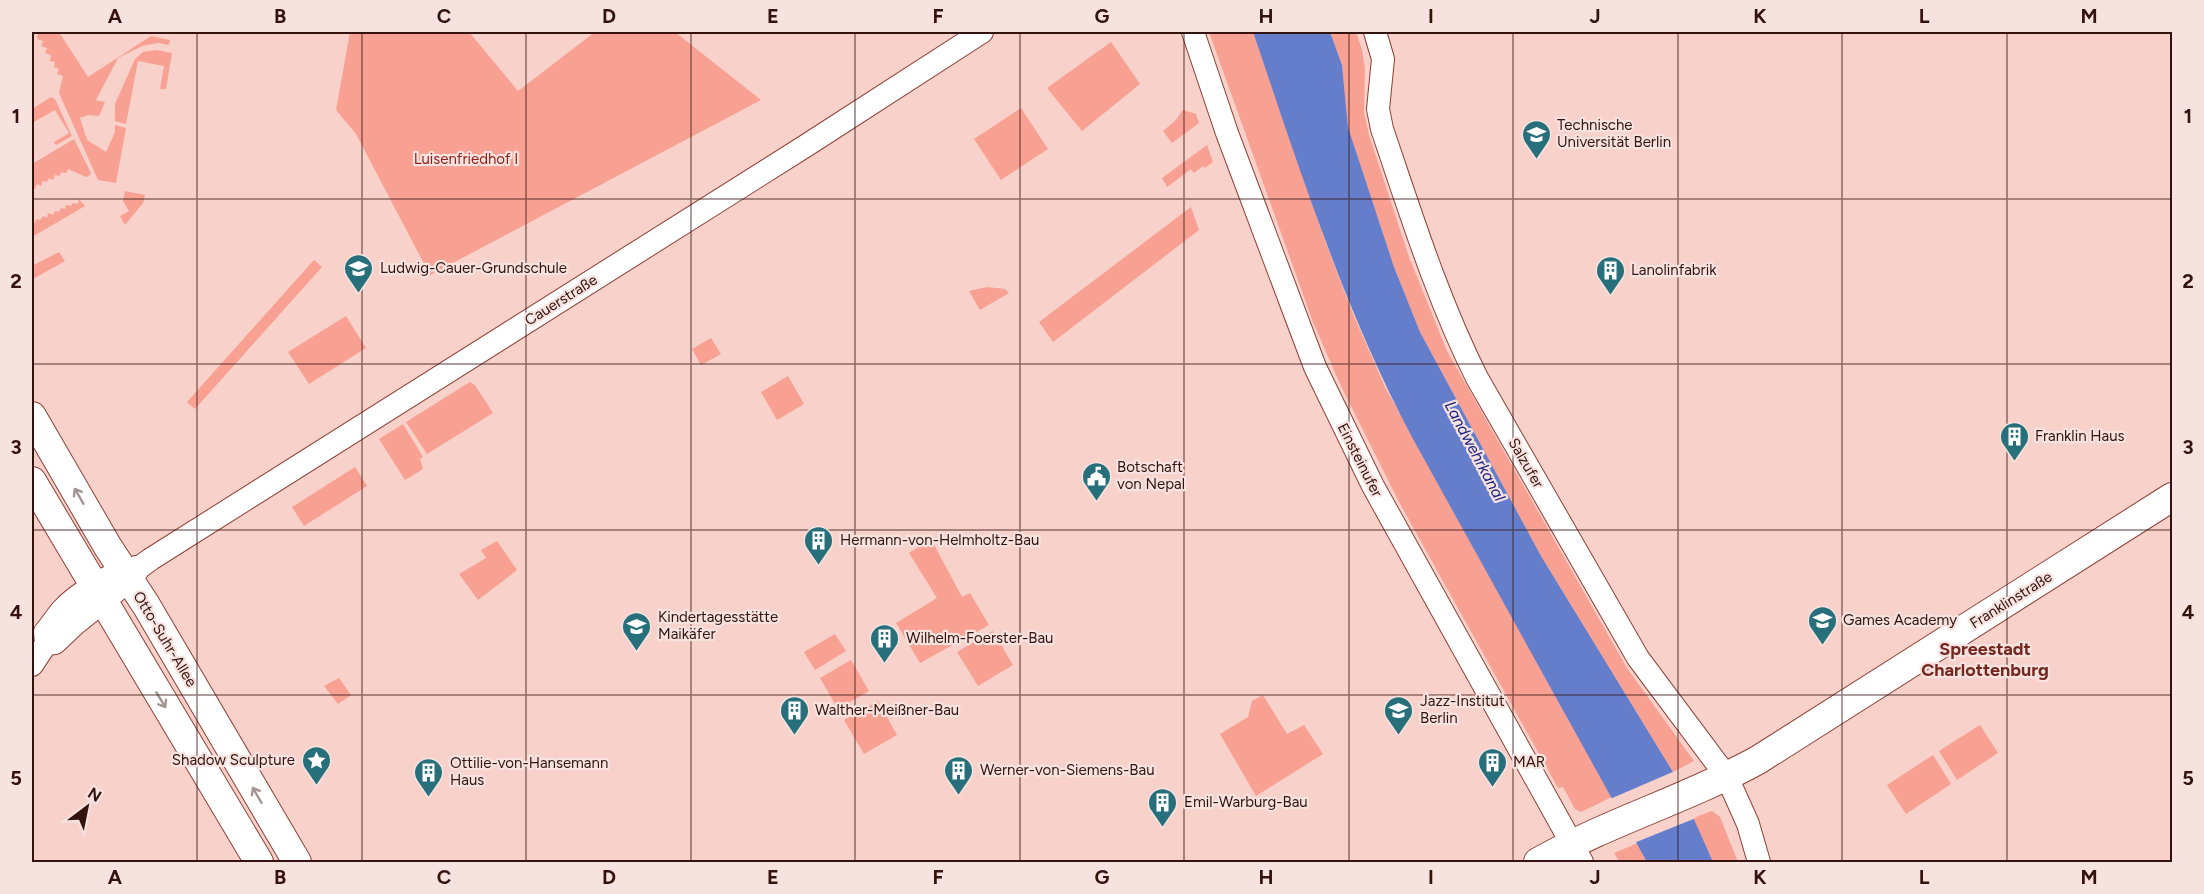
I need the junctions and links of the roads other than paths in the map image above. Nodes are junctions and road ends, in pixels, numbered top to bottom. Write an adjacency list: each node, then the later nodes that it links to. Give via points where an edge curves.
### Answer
1 (982, 32): 7 (street, Cauerstraße)
2 (1193, 32): 11 (street, Einsteinufer, via 1227,133 1320,376 1373,486)
3 (1375, 32): 10 (street, Salzufer, via 1383,59 1378,109 1382,129 1456,336 1638,658)
4 (32, 416): 7 (main road, Otto-Suhr-Allee, one-way to 4)
5 (32, 481): 8 (main road)
6 (2172, 497): 10 (main road, Franklinstraße)
7 (131, 572): 8 (street, Cauerstraße); 13 (main road, Otto-Suhr-Allee, one-way to 7)
8 (98, 594): 9 (street, Cauerstraße, via 64,608 45,633 46,644); 12 (main road, one-way to 12)
9 (32, 665)
10 (1727, 777): 11 (main road, Franklinstraße, via 1601,831); 15 (street, Salzufer, via 1748,824)
11 (1577, 853): 14 (main road, Franklinstraße)
12 (259, 862)
13 (297, 862)
14 (1538, 862)
15 (1759, 862)

